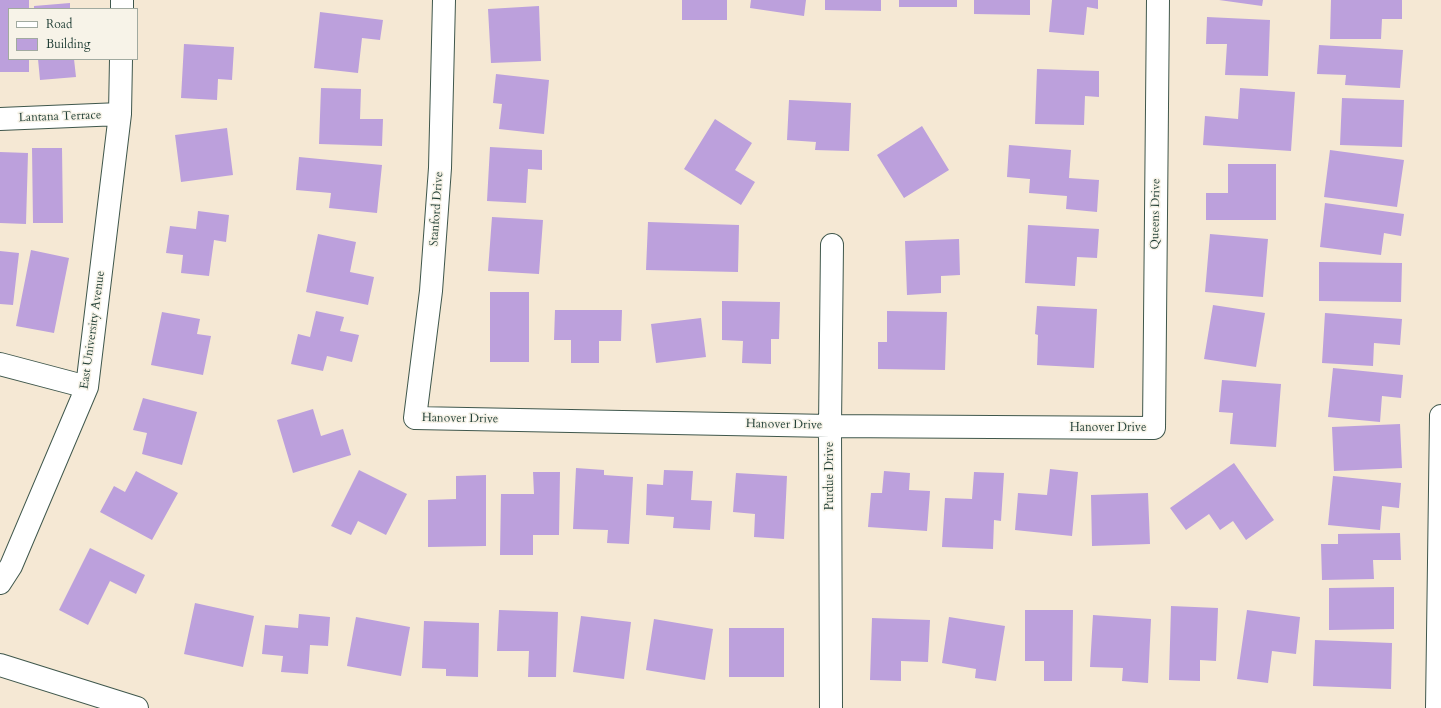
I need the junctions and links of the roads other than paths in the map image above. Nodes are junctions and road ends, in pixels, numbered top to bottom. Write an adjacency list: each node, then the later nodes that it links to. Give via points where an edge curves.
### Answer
1 (444, 0): 10 (street, Stanford Drive, via 440,168 431,291)
2 (1158, 0): 12 (street, Queens Drive)
3 (121, 60): 4 (street, East University Avenue)
4 (120, 114): 5 (street, Lantana Terrace); 8 (street, East University Avenue)
5 (0, 119)
6 (832, 244): 11 (street, Purdue Drive)
7 (0, 364): 8 (street)
8 (88, 387): 13 (street, East University Avenue)
9 (1441, 416): 17 (street)
10 (415, 418): 11 (street, Hanover Drive)
11 (830, 426): 12 (street, Hanover Drive); 16 (street, Purdue Drive)
12 (1154, 428)
13 (4, 568)
14 (0, 665): 15 (street)
15 (137, 708)
16 (831, 708)
17 (1437, 708)

